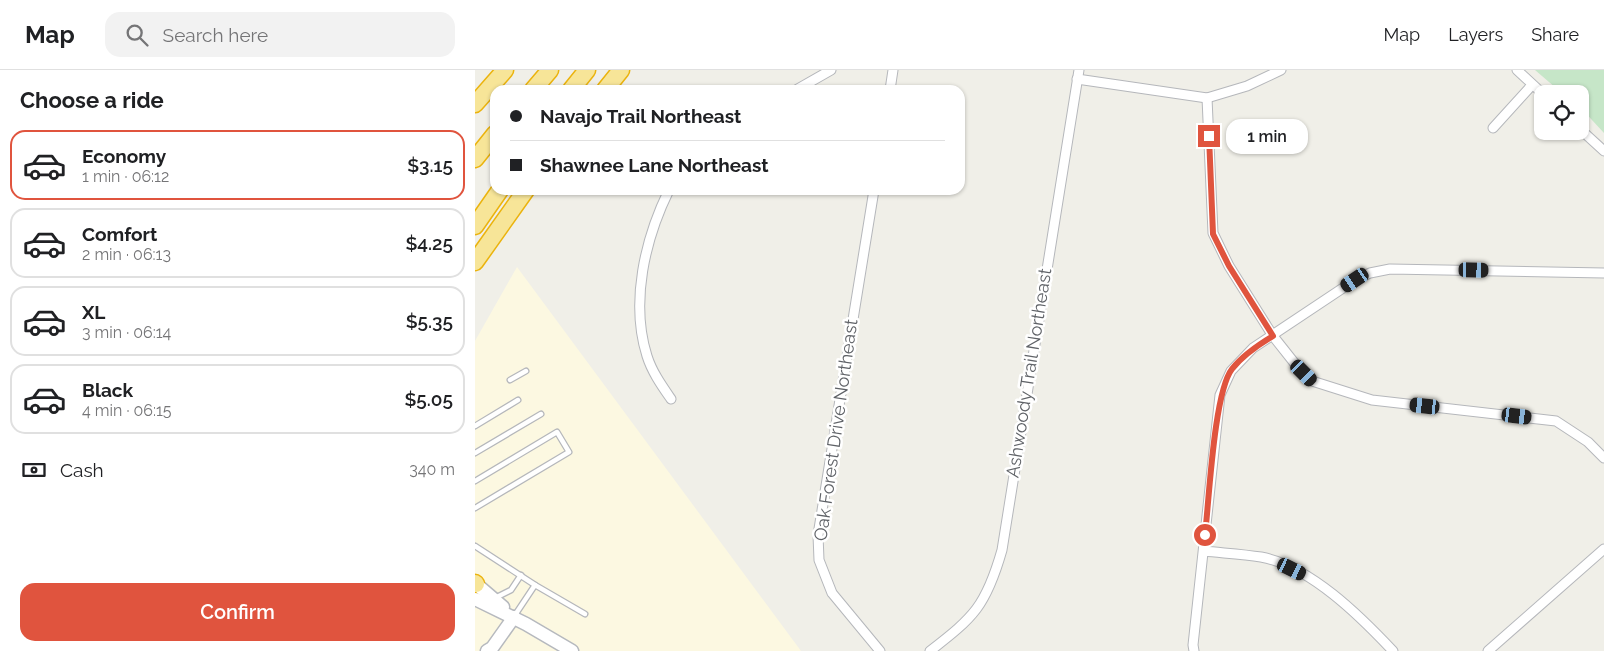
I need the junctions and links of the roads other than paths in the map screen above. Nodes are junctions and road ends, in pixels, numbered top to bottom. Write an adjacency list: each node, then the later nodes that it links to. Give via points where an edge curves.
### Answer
1 (505, 70): 10 (highway)
2 (550, 70): 11 (highway)
3 (587, 70): 12 (highway)
4 (621, 70): 13 (highway)
5 (831, 70): 14 (street)
6 (893, 70): 15 (street)
7 (1281, 70): 18 (street, via 1247,86)
8 (1517, 70): 16 (street)
9 (1078, 75): 18 (street); 59 (street, Ashwoody Trail Northeast, via 1002,550 995,574 977,610 955,633)
10 (492, 85)
11 (537, 85)
12 (575, 85)
13 (609, 85)
14 (805, 85)
15 (890, 85)
16 (1532, 85): 20 (street)
17 (490, 87): 19 (highway)
18 (1207, 98): 36 (street, via 1213,234)
19 (475, 104)
20 (1493, 128)
21 (490, 132): 23 (highway)
22 (1589, 137): 25 (street)
23 (475, 139)
24 (490, 140): 26 (highway)
25 (1604, 151)
26 (475, 159)
27 (490, 191): 32 (highway)
28 (497, 195): 33 (highway)
29 (522, 195): 34 (highway)
30 (666, 195): 39 (street, via 647,246 640,328 648,358)
31 (873, 195): 58 (street, Oak Forest Drive Northeast, via 818,535 819,560 832,593)
32 (475, 210)
33 (475, 226)
34 (475, 262)
35 (1604, 273): 36 (street, via 1390,270 1370,273)
36 (1273, 336): 44 (street, via 1311,381 1372,400 1555,421 1582,438); 49 (street, via 1253,348 1231,371 1220,395)
37 (526, 372): 38 (lane)
38 (511, 380)
39 (671, 399)
40 (518, 400): 42 (lane)
41 (541, 414): 43 (lane)
42 (475, 426)
43 (475, 453)
44 (1604, 458)
45 (475, 481): 46 (lane, via 557,432 569,452)
46 (475, 508)
47 (475, 546): 50 (lane)
48 (1604, 549): 62 (street)
49 (1203, 552): 60 (street); 61 (street, via 1261,558 1304,575 1348,608)
50 (521, 575): 51 (lane); 53 (lane, via 511,590)
51 (535, 586): 54 (lane); 55 (lane)
52 (475, 587): 53 (main road); 55 (main road)
53 (493, 599): 55 (main road)
54 (585, 614)
55 (514, 617): 56 (main road); 57 (main road)
56 (487, 651)
57 (572, 651)
58 (880, 651)
59 (930, 651)
60 (1194, 651)
61 (1393, 651)
62 (1488, 651)

